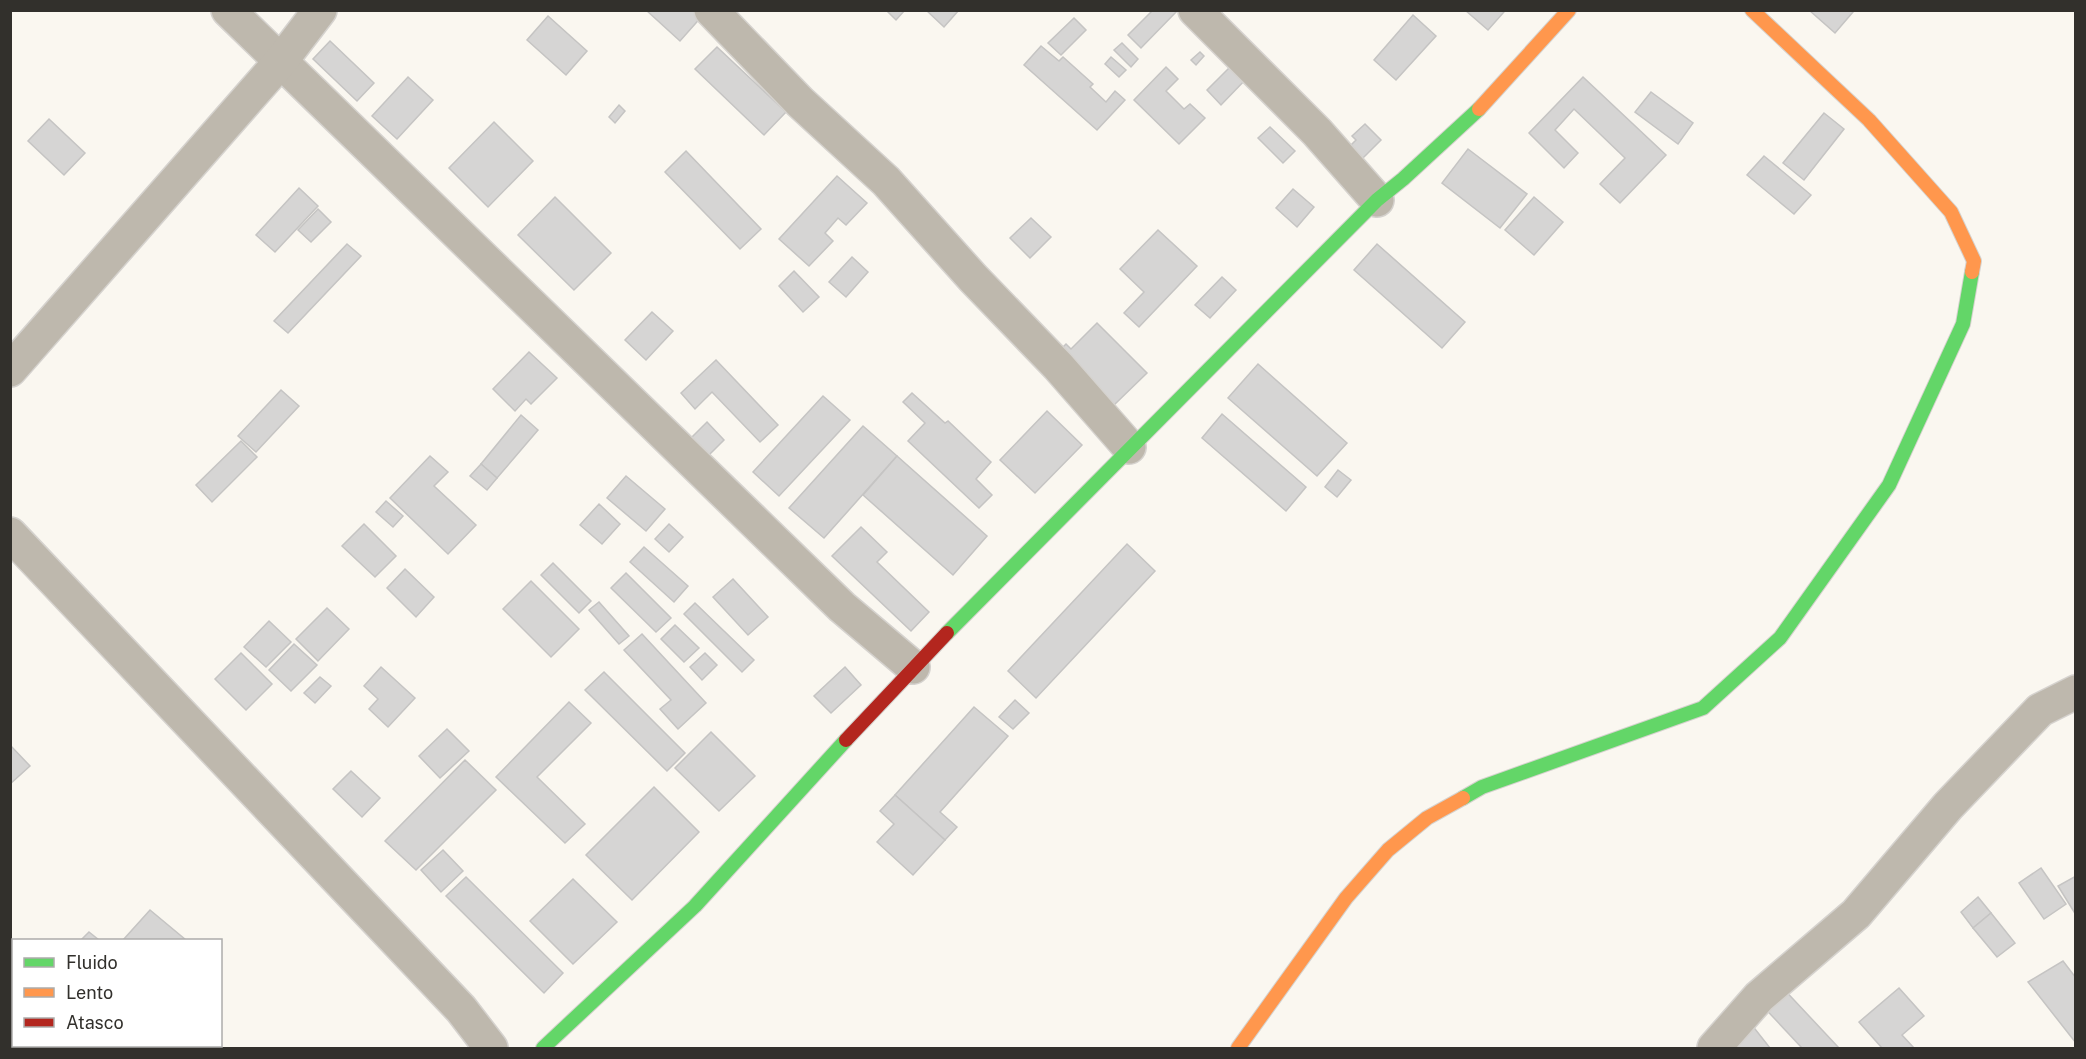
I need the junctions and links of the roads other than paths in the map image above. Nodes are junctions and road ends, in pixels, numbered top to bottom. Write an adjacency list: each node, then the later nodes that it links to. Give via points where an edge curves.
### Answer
1 (228, 10): 7 (street)
2 (320, 10): 7 (street)
3 (711, 10): 10 (street, via 800,102 886,181)
4 (1195, 10): 8 (street, via 1317,132)
5 (1569, 10): 8 (street, via 1469,119)
6 (1752, 10): 16 (street, via 1869,120 1944,203 1974,261 1963,324 1889,484 1780,638 1703,708 1482,788 1427,818 1388,850 1346,898)
7 (281, 61): 9 (street); 12 (street, via 842,607)
8 (1377, 200): 10 (street)
9 (10, 370)
10 (1129, 447): 12 (street)
11 (10, 534): 14 (street, via 453,1001)
12 (913, 667): 15 (street, via 695,906)
13 (2076, 692): 17 (street, via 2040,710 1948,806 1856,914 1758,997)
14 (491, 1048)
15 (543, 1048)
16 (1238, 1048)
17 (1714, 1048)

